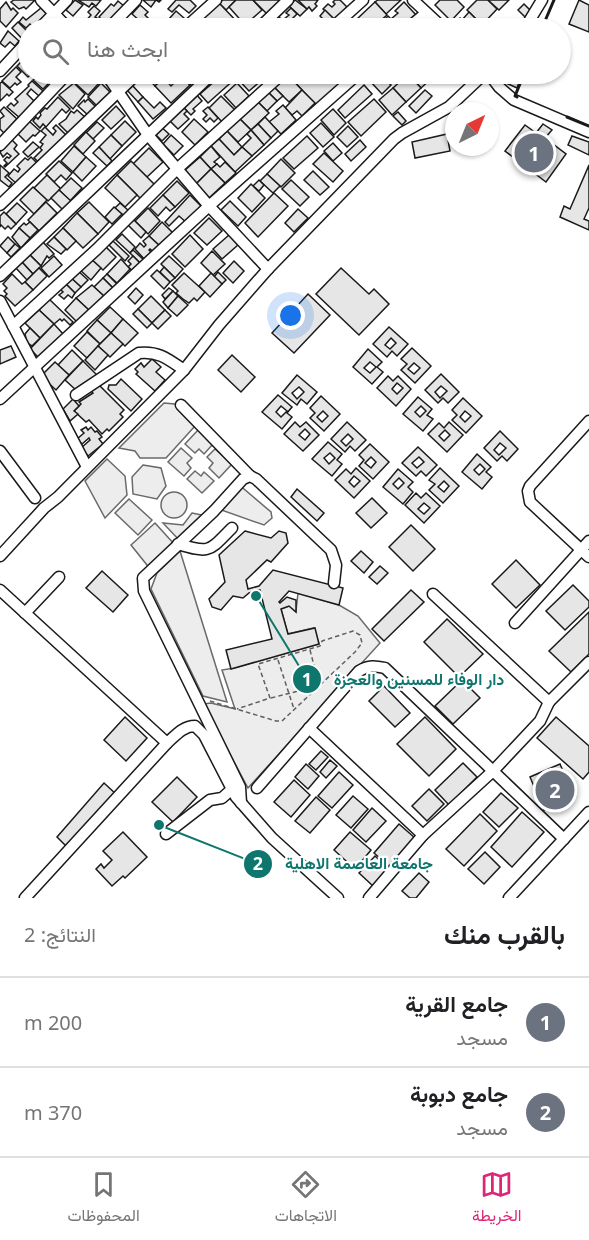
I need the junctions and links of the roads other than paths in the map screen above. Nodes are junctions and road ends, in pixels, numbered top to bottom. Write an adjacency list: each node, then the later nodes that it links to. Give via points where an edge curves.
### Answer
1 (42, 0): 9 (street)
2 (67, 0): 9 (street)
3 (136, 0): 12 (street)
4 (216, 0): 13 (street)
5 (288, 0): 14 (street)
6 (363, 0): 15 (street)
7 (542, 0): 18 (street)
8 (422, 5): 16 (street); 17 (street)
9 (54, 13): 10 (street); 11 (street)
10 (49, 18)
11 (59, 18)
12 (119, 18)
13 (196, 18)
14 (269, 18)
15 (343, 18)
16 (414, 18)
17 (434, 18)
18 (531, 18)
19 (18, 52): 20 (street)
20 (0, 71)
21 (58, 84): 32 (street)
22 (114, 84): 29 (street)
23 (126, 84): 29 (street)
24 (202, 84): 31 (street)
25 (271, 84): 33 (street)
26 (347, 84): 35 (street)
27 (475, 84): 36 (street, via 449,107 398,135)
28 (496, 84): 30 (street, via 514,100)
29 (119, 91): 31 (street); 34 (street)
30 (589, 132)
31 (148, 135): 33 (street); 37 (street)
32 (0, 145)
33 (177, 169): 35 (street); 39 (street)
34 (0, 205)
35 (209, 206): 36 (street); 40 (street)
36 (268, 269): 41 (street)
37 (0, 276)
38 (0, 302): 39 (street)
39 (13, 326): 40 (street)
40 (35, 368): 43 (street); 47 (street)
41 (184, 370): 42 (street, via 162,354 139,353); 47 (street)
42 (76, 395)
43 (0, 399)
44 (181, 405): 48 (street)
45 (589, 421): 52 (street, via 528,491 530,502)
46 (0, 451): 49 (street)
47 (87, 467): 53 (street)
48 (250, 476): 51 (street); 55 (street, via 331,550 336,565)
49 (35, 498)
50 (232, 528): 51 (street, via 211,549)
51 (178, 544): 67 (street, via 145,575 144,591 240,787)
52 (586, 549): 59 (street)
53 (0, 555)
54 (59, 578): 58 (street)
55 (334, 583)
56 (0, 590): 58 (street)
57 (433, 594): 61 (street)
58 (25, 613): 63 (street)
59 (515, 622)
60 (589, 662): 61 (street)
61 (549, 702): 64 (street, via 540,721)
62 (309, 728): 64 (street, via 359,671 366,667 385,668); 65 (street); 70 (street)
63 (167, 743): 66 (street, via 185,728 195,726 201,730); 73 (street)
64 (493, 771): 70 (street); 71 (street)
65 (257, 788)
66 (231, 790): 67 (street); 69 (street, via 222,798 210,800)
67 (241, 803): 74 (street, via 272,838)
68 (589, 812): 71 (street)
69 (166, 834)
70 (423, 835): 75 (street)
71 (564, 839): 72 (street)
72 (516, 896)
73 (25, 898)
74 (338, 898)
75 (369, 898)

